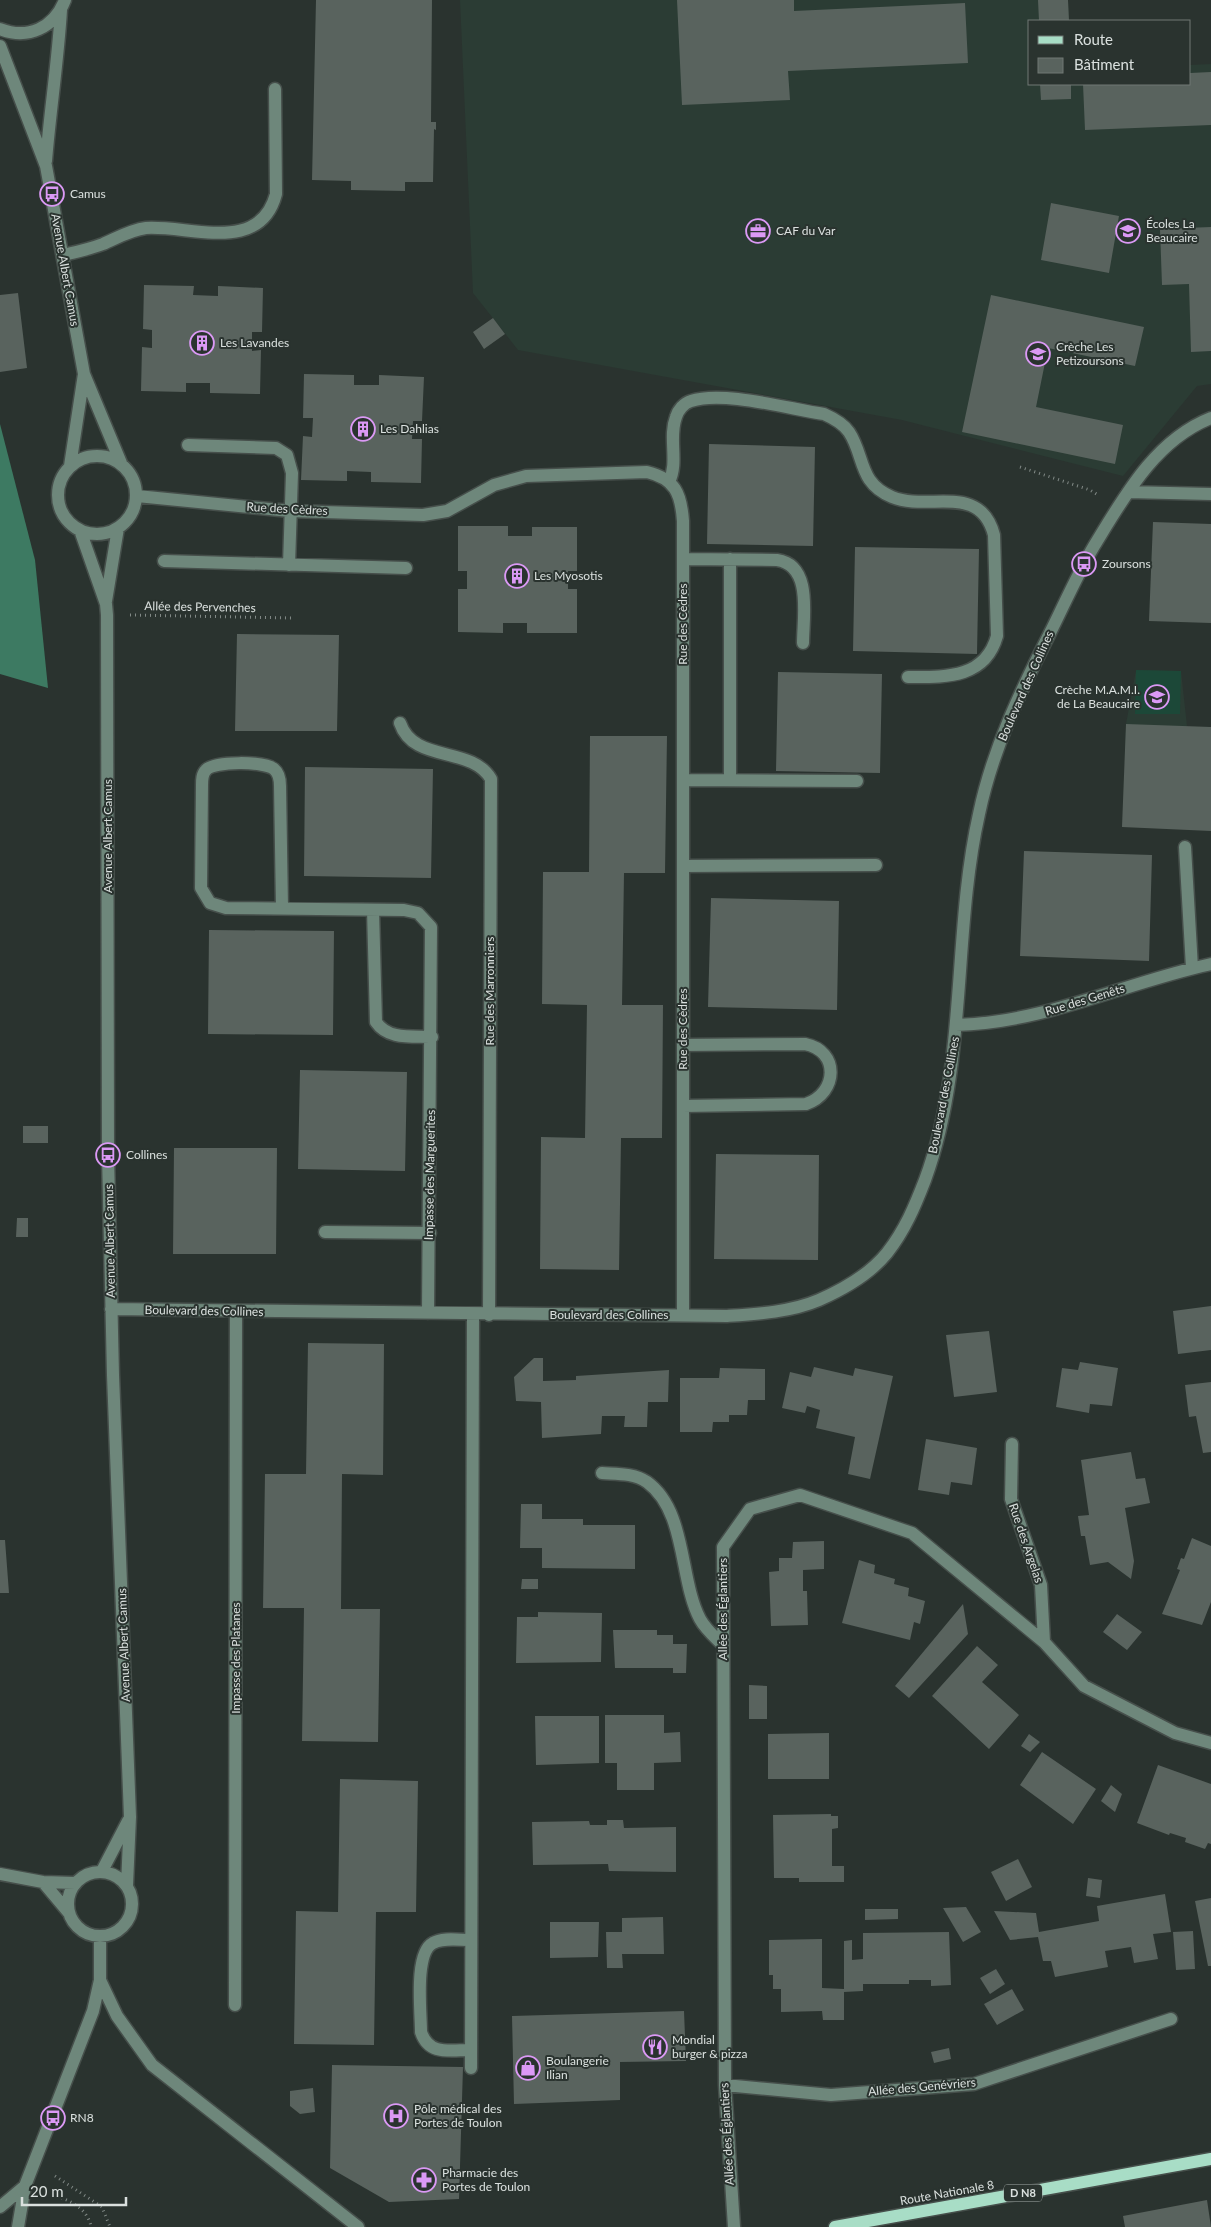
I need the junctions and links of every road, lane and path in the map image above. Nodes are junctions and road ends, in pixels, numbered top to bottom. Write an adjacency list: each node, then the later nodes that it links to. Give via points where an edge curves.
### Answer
1 (63, 5): 2 (street, via 52,22 39,30 25,34); 5 (street, Avenue Albert Camus)
2 (0, 30)
3 (0, 46): 5 (street, Avenue Albert Camus)
4 (275, 89): 6 (street, via 276,194 270,212 258,223 224,233 145,228)
5 (46, 166): 6 (street, Avenue Albert Camus)
6 (62, 255): 7 (street, Avenue Albert Camus)
7 (84, 374): 10 (street, Avenue Albert Camus); 11 (street, Avenue Albert Camus)
8 (1211, 418): 14 (street, Boulevard des Collines, via 1170,442)
9 (188, 445): 18 (street, via 266,447 282,451 291,462)
10 (121, 463): 11 (street, via 104,456 86,457); 16 (street, via 131,474)
11 (70, 466): 20 (street, via 61,478 60,508 68,521)
12 (1020, 467): 17 (path, via 1090,490)
13 (669, 482): 18 (street, Rue des Cèdres, via 647,472 555,473 494,485 458,506 423,515); 21 (street, Rue des Cèdres, via 676,489 682,507); 29 (street, via 673,469 674,422 680,410 689,401 701,398 731,399 824,414 836,421 849,432 864,472 875,486 891,497 960,503 977,508 991,523 994,535 995,645 985,660 967,671 956,675)
14 (1128, 492): 15 (street); 17 (street, Boulevard des Collines)
15 (1211, 494)
16 (137, 496): 18 (street, Rue des Cèdres); 19 (street, via 129,518)
17 (1118, 507): 41 (street, Boulevard des Collines, via 1084,564 1039,654 1008,721 987,782 973,846)
18 (290, 511): 24 (street)
19 (118, 528): 20 (street, via 99,534); 26 (street, Avenue Albert Camus)
20 (80, 530): 26 (street, Avenue Albert Camus)
21 (683, 558): 22 (street); 31 (street, Rue des Cèdres)
22 (730, 559): 28 (street, via 784,561 797,570 803,590); 32 (street)
23 (164, 561): 24 (street)
24 (289, 565): 25 (street)
25 (406, 568)
26 (107, 609): 27 (path, Allée des Pervenches); 47 (street, Avenue Albert Camus, via 108,1146)
27 (292, 618)
28 (803, 643)
29 (908, 677)
30 (400, 723): 51 (street, Rue des Marronniers, via 404,733 417,745 471,762 484,769 491,779)
31 (684, 780): 32 (street); 36 (street, Rue des Cèdres)
32 (730, 780): 33 (street)
33 (857, 781)
34 (1185, 847): 40 (street)
35 (876, 865): 36 (street)
36 (683, 866): 43 (street, Rue des Cèdres)
37 (282, 908): 37 (street, Impasse des Marguerites, via 219,907 210,903 203,894 202,785 208,768 219,764 261,764 278,772); 38 (street, Impasse des Marguerites)
38 (373, 910): 42 (street, via 376,1022 390,1034); 42 (street, Impasse des Marguerites, via 415,912 424,917 431,927)
39 (1211, 964): 40 (street, Rue des Genêts)
40 (1192, 968): 41 (street, Rue des Genêts, via 1041,1013 993,1023)
41 (956, 1025): 52 (street, Boulevard des Collines, via 943,1112 929,1167 907,1223 878,1262 832,1294 799,1306 760,1314)
42 (432, 1038): 46 (street, Impasse des Marguerites)
43 (683, 1045): 44 (street, Rue des Cèdres); 44 (street, via 812,1045 828,1059 831,1072 825,1092 806,1104)
44 (683, 1106): 52 (street, Rue des Cèdres)
45 (325, 1232): 46 (street)
46 (430, 1233): 49 (street, Impasse des Marguerites)
47 (112, 1310): 48 (street, Boulevard des Collines); 58 (street, Avenue Albert Camus)
48 (236, 1311): 49 (street, Boulevard des Collines); 68 (street, Impasse des Platanes)
49 (428, 1313): 50 (street, Boulevard des Collines)
50 (474, 1315): 51 (street, Boulevard des Collines); 66 (street)
51 (489, 1315): 52 (street, Boulevard des Collines)
52 (683, 1315)
53 (1012, 1444): 55 (street, Rue des Argelas, via 1011,1499 1041,1584)
54 (602, 1473): 56 (street, via 629,1474 647,1482 661,1498 672,1516 700,1619)
55 (1044, 1642): 56 (street, Allée des Églantiers, via 912,1533 800,1495 750,1509 723,1547); 57 (street, Allée des Églantiers, via 1084,1686 1175,1733)
56 (723, 1645): 72 (street, Allée des Églantiers)
57 (1211, 1742)
58 (130, 1817): 59 (street, Avenue Albert Camus); 63 (street, Avenue Albert Camus)
59 (102, 1871): 62 (street); 63 (street)
60 (0, 1874): 61 (street)
61 (43, 1882): 62 (street); 64 (street)
62 (75, 1883): 64 (street, via 68,1903)
63 (127, 1885): 65 (street, via 133,1908 129,1919 117,1931)
64 (69, 1914): 65 (street, via 81,1930)
65 (100, 1936): 67 (street)
66 (471, 1940): 70 (street); 70 (street, via 434,1942 426,1948 421,1961 421,2032 425,2041 436,2050)
67 (100, 1980): 75 (street, via 85,2034); 80 (street, via 117,2016 152,2065)
68 (235, 2005)
69 (1170, 2019): 72 (street, Allée des Genévriers, via 974,2084 831,2095)
70 (471, 2050): 71 (street)
71 (471, 2068)
72 (724, 2085): 81 (street, Allée des Églantiers)
73 (1211, 2159): 77 (main road, Route Nationale 8 / D N8)
74 (59, 2177): 79 (path, via 102,2207)
75 (25, 2186): 76 (street); 78 (street)
76 (0, 2207)
77 (844, 2226)
78 (18, 2227)
79 (110, 2227)
80 (358, 2227)
81 (734, 2227)

